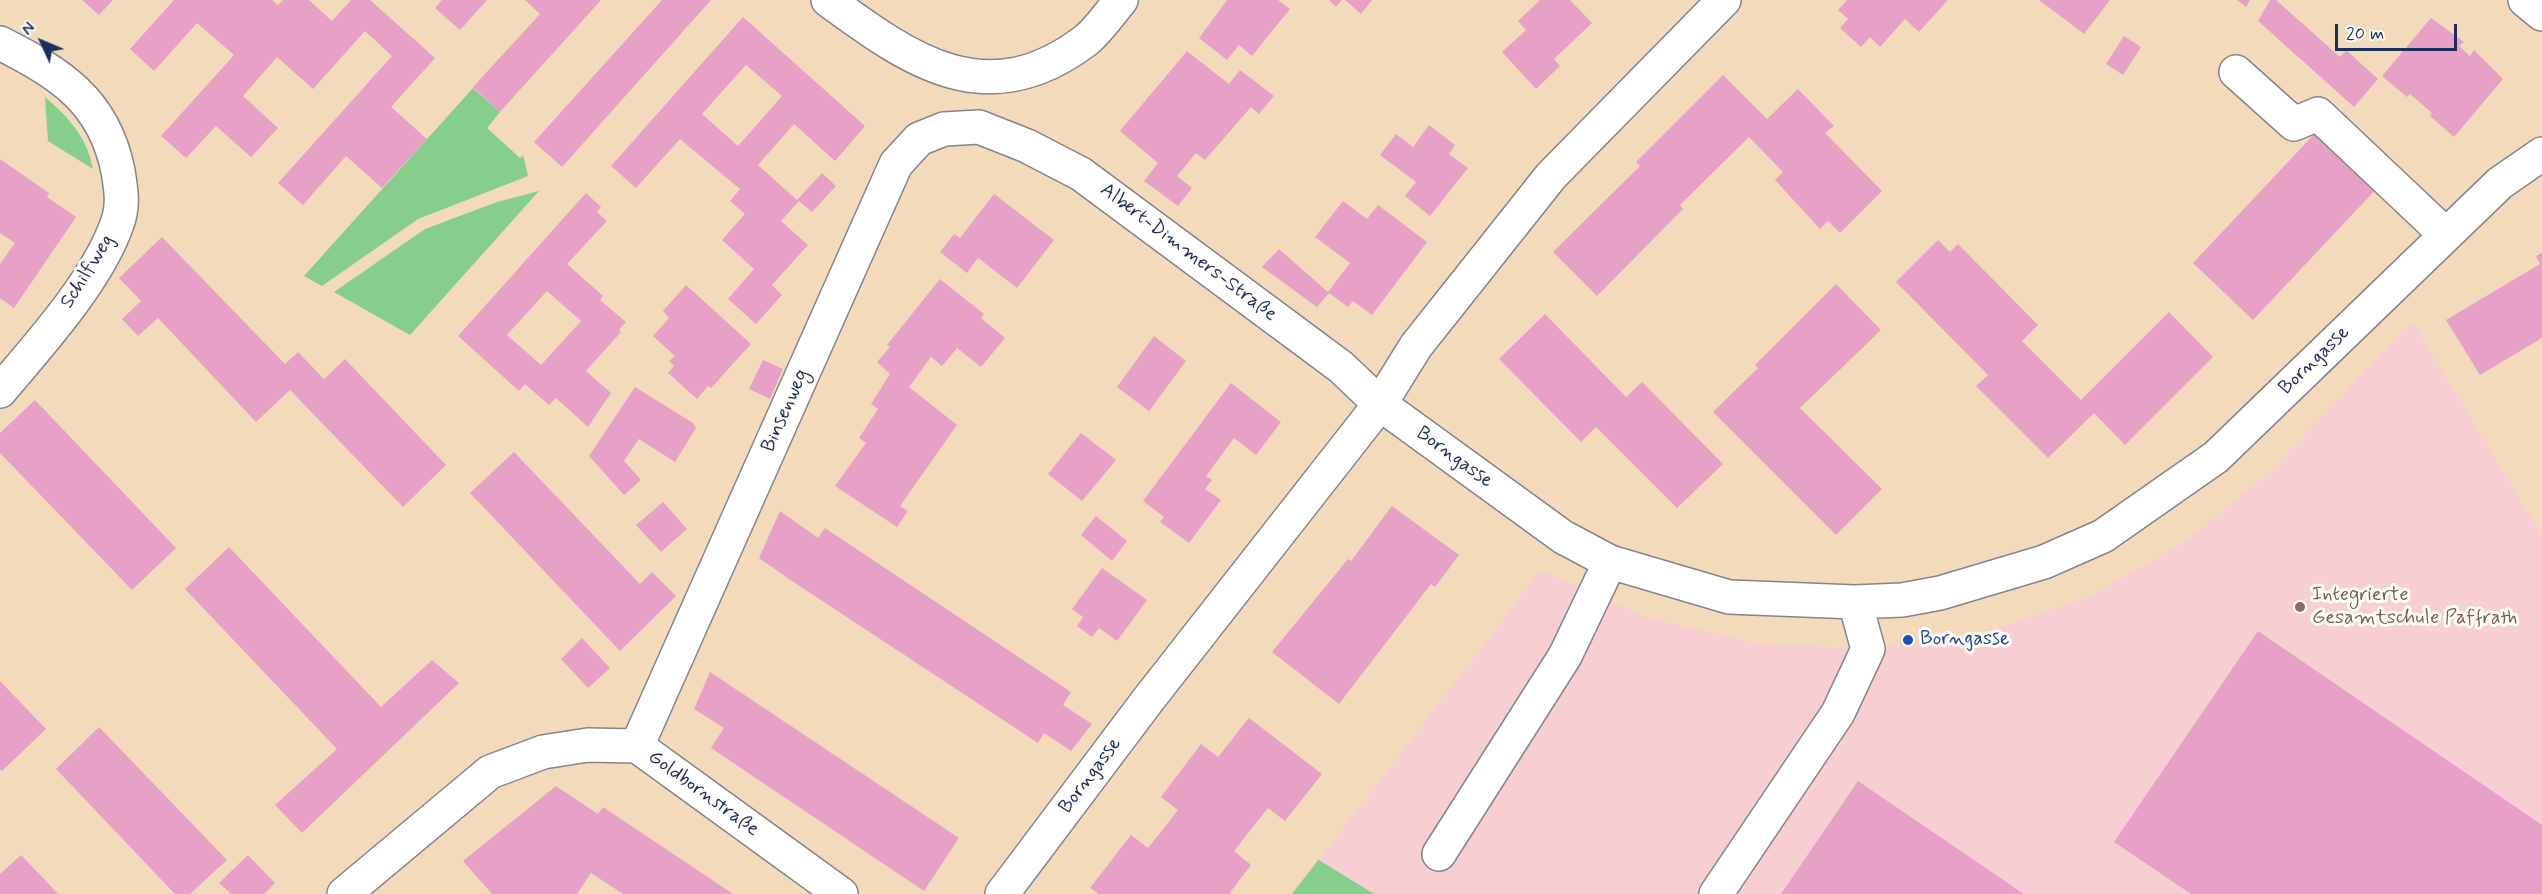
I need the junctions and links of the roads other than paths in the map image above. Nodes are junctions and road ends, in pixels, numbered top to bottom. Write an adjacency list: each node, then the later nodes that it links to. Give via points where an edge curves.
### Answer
1 (828, 0): 2 (street, via 873,33 932,66 985,79 1038,68 1086,41)
2 (1121, 0)
3 (1724, 0): 12 (street, Borngasse, via 1551,176 1416,346)
4 (2525, 0): 5 (street)
5 (2542, 14)
6 (0, 43): 11 (street, Schilfweg, via 44,65 73,87 100,119 115,157 122,195 118,223 101,258)
7 (2236, 72): 10 (street, via 2294,124 2318,114)
8 (979, 127): 12 (street, Albert-Dimmers-Straße, via 1082,174 1341,367); 15 (street, Binsenweg, via 944,129 919,139 896,164)
9 (2542, 154): 10 (street, Borngasse, via 2500,183)
10 (2446, 235): 14 (street, Borngasse, via 2216,457 2103,536 2044,562 1940,593)
11 (0, 391)
12 (1380, 404): 13 (street, Borngasse, via 1563,537); 19 (street, Borngasse)
13 (1610, 562): 14 (street, Borngasse, via 1729,597); 16 (street, via 1564,656)
14 (1855, 602): 20 (street, via 1868,649 1838,713)
15 (637, 746): 17 (street, Goldbornstraße, via 588,745 543,752 490,772); 18 (street, Goldbornstraße)
16 (1439, 854)
17 (344, 894)
18 (842, 894)
19 (1002, 894)
20 (1716, 894)

